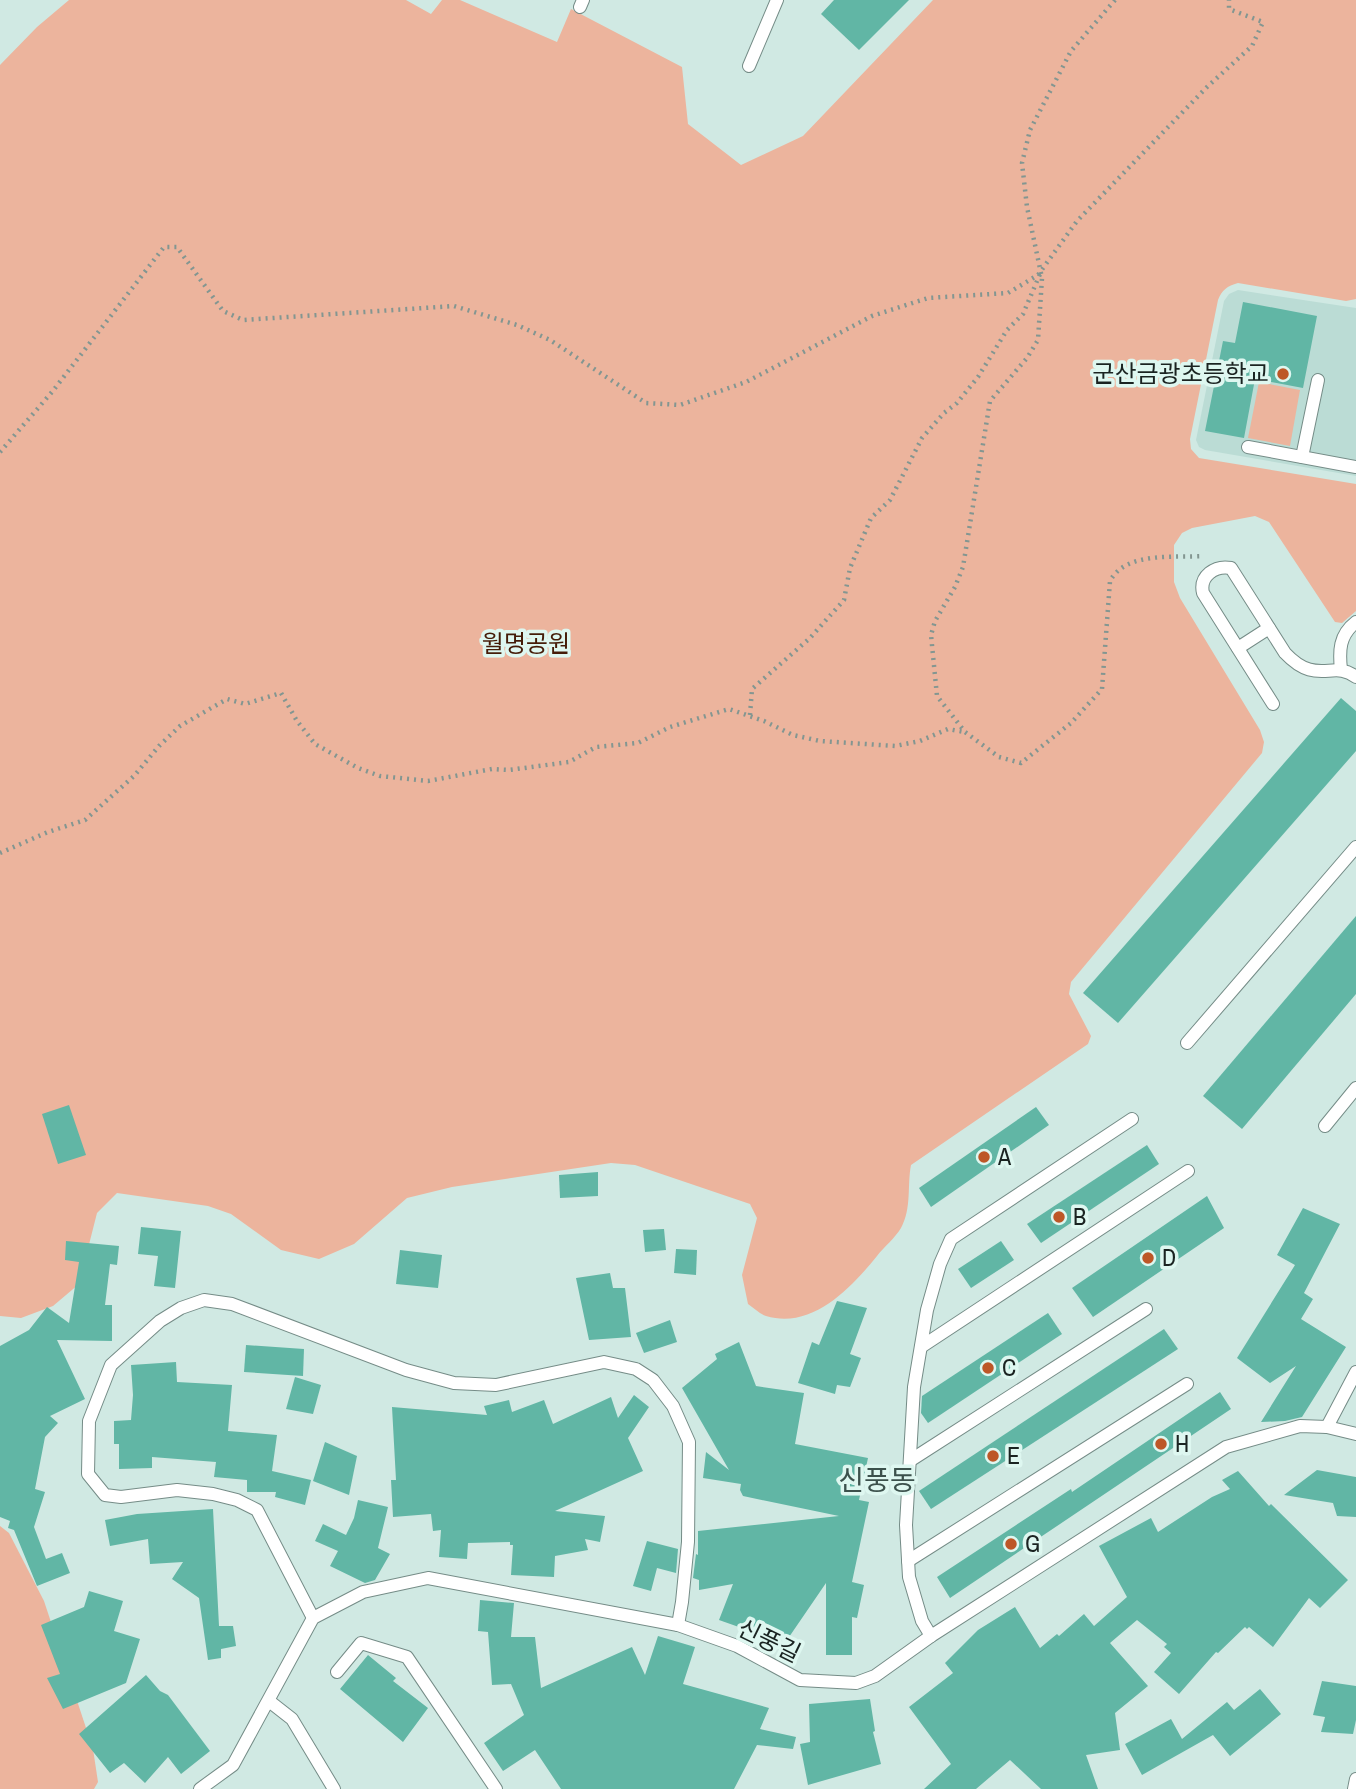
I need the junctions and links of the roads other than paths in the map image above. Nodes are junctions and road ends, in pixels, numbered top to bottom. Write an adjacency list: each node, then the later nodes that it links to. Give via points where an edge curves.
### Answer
1 (777, 0): 2 (lane)
2 (749, 66)
3 (1318, 380): 5 (lane)
4 (1248, 447): 5 (lane)
5 (1302, 457): 6 (lane)
6 (1356, 467)
7 (1356, 622): 10 (lane, via 1341,641)
8 (1269, 628): 9 (lane); 9 (lane, via 1231,568 1213,570 1201,587); 10 (lane, via 1285,653 1303,669)
9 (1238, 648): 12 (lane)
10 (1341, 670): 11 (lane)
11 (1356, 677)
12 (1273, 704)
13 (1356, 847): 14 (lane)
14 (1187, 1043)
15 (1356, 1088): 17 (lane)
16 (1132, 1119): 20 (lane, via 951,1239 927,1310)
17 (1325, 1126)
18 (1188, 1171): 20 (lane)
19 (1146, 1309): 25 (lane)
20 (921, 1347): 25 (lane)
21 (1356, 1372): 23 (lane)
22 (1187, 1384): 26 (lane)
23 (1327, 1427): 24 (lane, 신풍길); 29 (lane, 신풍길, via 1300,1426 1226,1447)
24 (1356, 1434)
25 (911, 1460): 26 (lane)
26 (908, 1561): 29 (lane, via 914,1601)
27 (313, 1618): 28 (lane, 신풍길, via 363,1592 428,1578); 28 (lane, via 257,1510 213,1494 177,1490 105,1495 88,1474 89,1421 111,1364 181,1308 204,1300 232,1304 406,1370 454,1383 496,1385 604,1362 636,1370 653,1380 673,1406 689,1442 688,1542); 31 (lane)
28 (678, 1625): 29 (lane, 신풍길, via 737,1646 800,1679 856,1683 875,1676)
29 (931, 1636)
30 (337, 1672): 35 (lane, via 361,1643 407,1657)
31 (269, 1701): 33 (lane, via 233,1765); 34 (lane, via 292,1719)
32 (1356, 1779): 36 (lane)
33 (200, 1789)
34 (334, 1789)
35 (496, 1789)
36 (1354, 1789)

